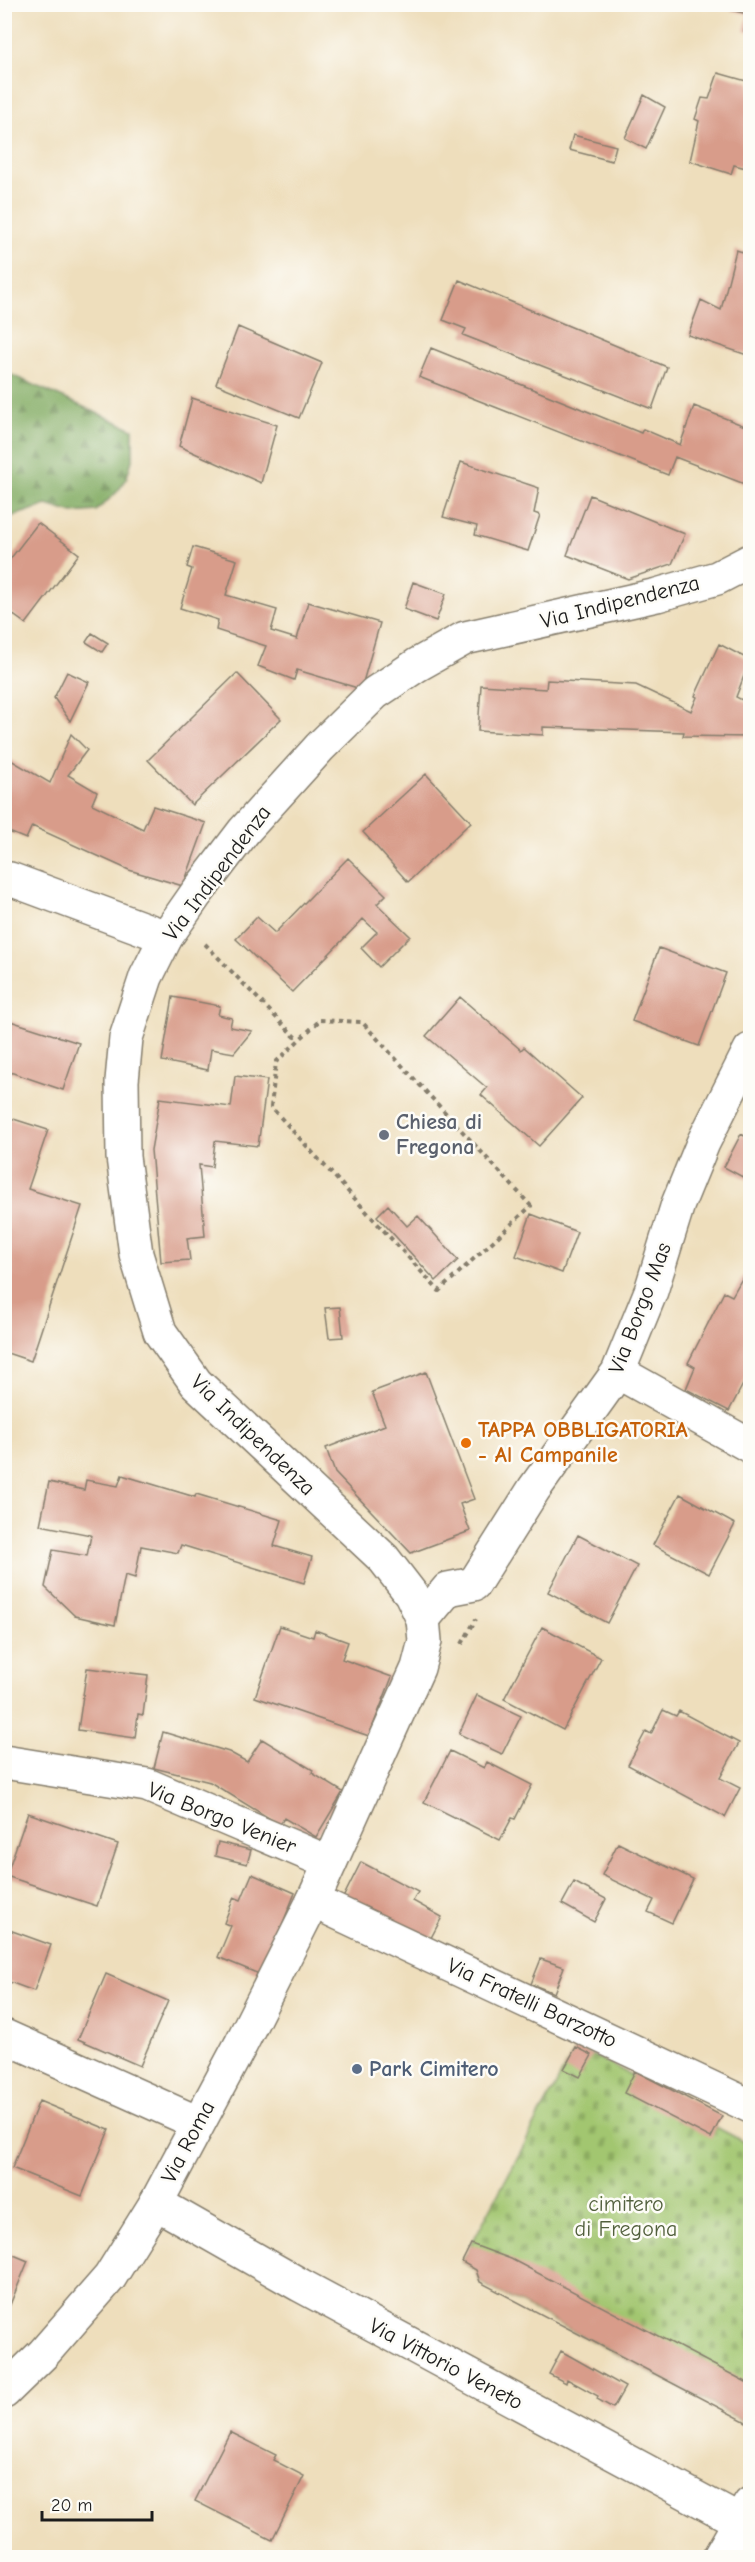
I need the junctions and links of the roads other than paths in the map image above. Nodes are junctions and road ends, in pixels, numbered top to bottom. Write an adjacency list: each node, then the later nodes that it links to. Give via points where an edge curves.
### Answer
1 (750, 561): 3 (street, Via Indipendenza, via 717,578 677,589 465,638 417,665 375,693 313,756 244,831)
2 (4, 879): 3 (street)
3 (166, 937): 7 (street, Via Indipendenza, via 146,977 126,1038 122,1081 123,1157 136,1254 160,1332 196,1383 384,1559 411,1594)
4 (750, 1050): 5 (street, Via Borgo Mas, via 678,1204 651,1291)
5 (618, 1372): 6 (street); 7 (street, Via Borgo Mas, via 534,1489 474,1584 448,1589)
6 (750, 1446)
7 (423, 1619): 9 (street, Via Indipendenza, via 425,1641 418,1668)
8 (4, 1762): 9 (street, Via Borgo Venier, via 147,1785)
9 (330, 1863): 10 (street, Via Roma)
10 (313, 1901): 12 (street, Via Fratelli Barzotto); 13 (street, Via Roma)
11 (4, 2036): 13 (street)
12 (750, 2106)
13 (198, 2123): 14 (street, Via Roma)
14 (156, 2202): 15 (street, Via Roma, via 110,2277); 16 (street, Via Vittorio Veneto, via 300,2285)
15 (4, 2392)
16 (745, 2513): 17 (street)
17 (720, 2558)

